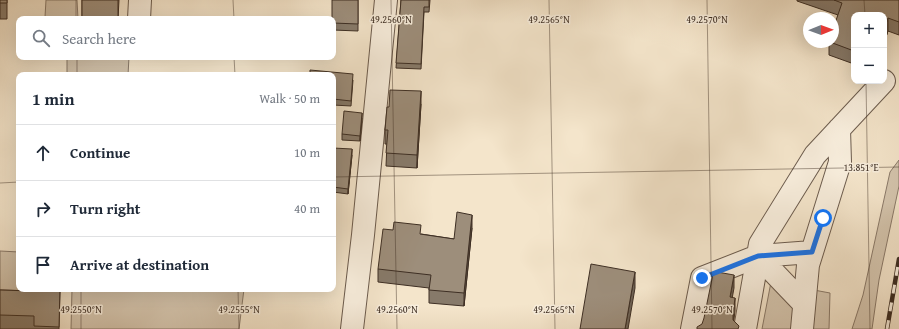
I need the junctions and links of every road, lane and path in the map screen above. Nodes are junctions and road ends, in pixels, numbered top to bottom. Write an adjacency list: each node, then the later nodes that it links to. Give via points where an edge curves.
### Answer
1 (140, 0): 3 (street)
2 (386, 0): 9 (street)
3 (140, 16)
4 (881, 84): 5 (street)
5 (839, 129): 6 (street, via 840,162); 7 (street, via 815,155 760,244)
6 (812, 252): 7 (street); 8 (street)
7 (758, 256): 8 (street); 10 (street, via 702,278); 11 (street)
8 (804, 304): 12 (street)
9 (352, 329)
10 (692, 329)
11 (745, 329)
12 (802, 329)

